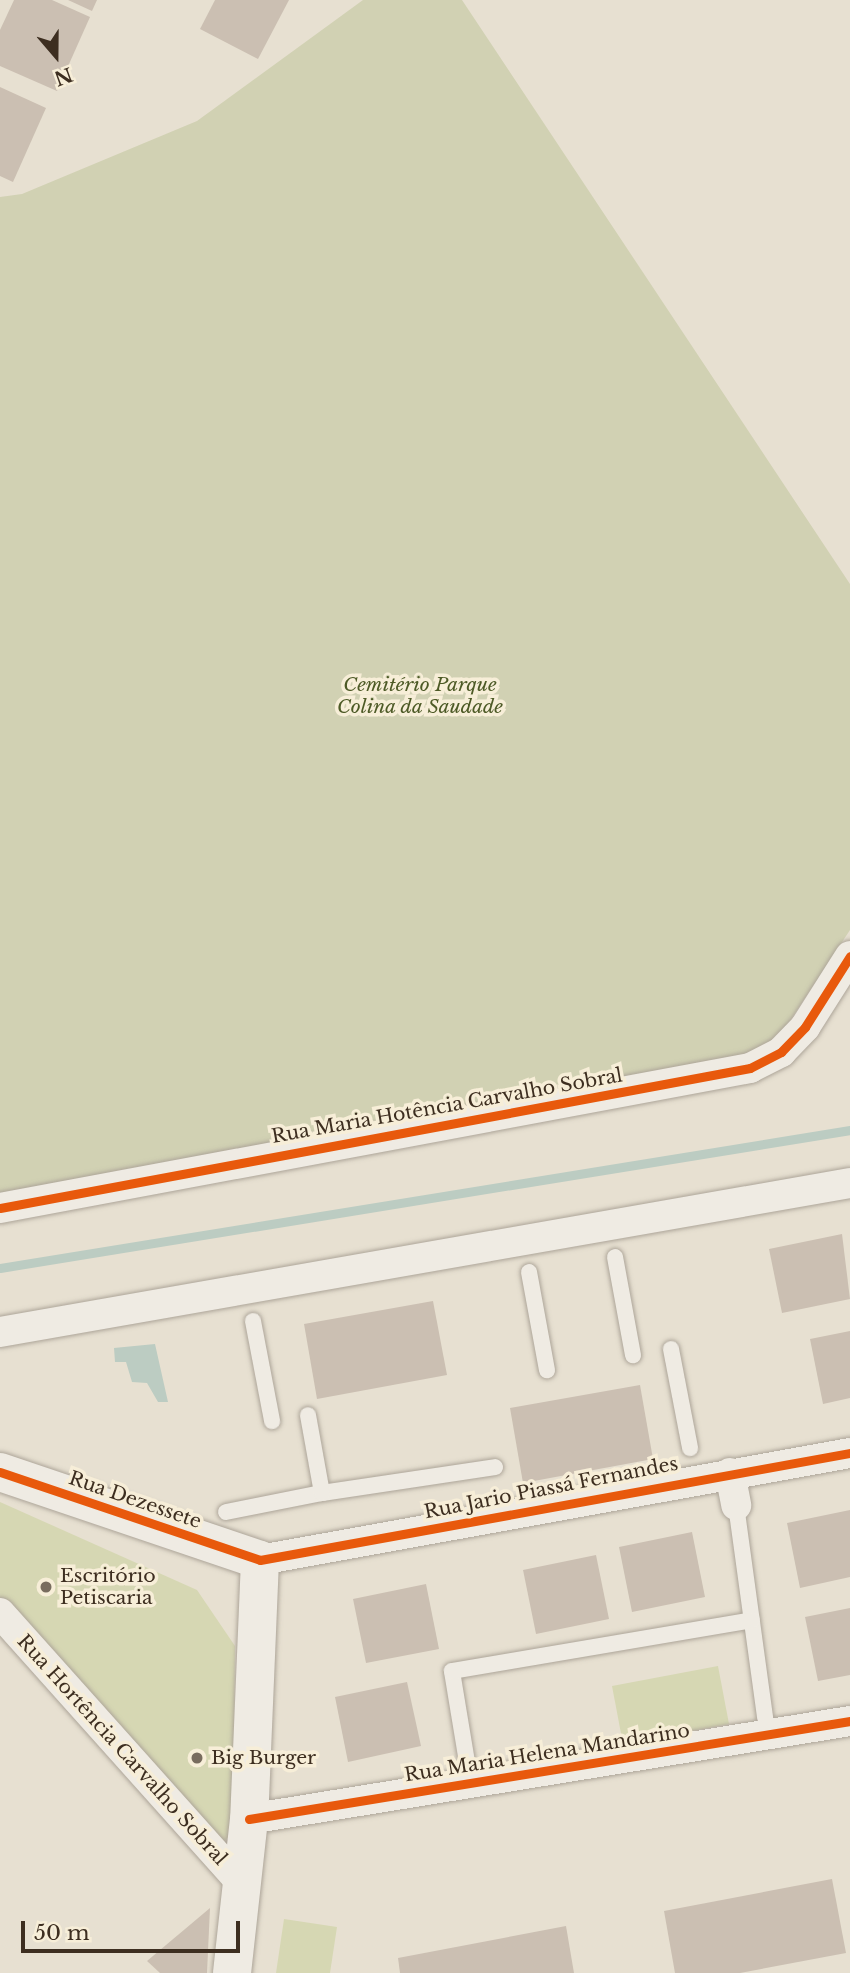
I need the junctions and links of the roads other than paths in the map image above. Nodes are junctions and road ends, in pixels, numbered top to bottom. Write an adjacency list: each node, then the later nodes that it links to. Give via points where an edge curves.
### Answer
1 (850, 956): 3 (street, Rua Maria Hotência Carvalho Sobral, via 805,1027 781,1052 750,1068)
2 (850, 1184): 7 (street)
3 (0, 1208)
4 (615, 1257): 9 (lane)
5 (529, 1272): 10 (lane)
6 (253, 1321): 12 (lane)
7 (0, 1332)
8 (671, 1349): 13 (lane)
9 (633, 1355)
10 (547, 1370)
11 (308, 1415): 18 (lane)
12 (271, 1421)
13 (690, 1448)
14 (850, 1453): 17 (street, Rua Jario Piassá Fernandes)
15 (495, 1467): 18 (lane)
16 (0, 1472): 21 (street, Rua Dezessete)
17 (730, 1473): 19 (street); 21 (street, Rua Jario Piassá Fernandes)
18 (322, 1493): 20 (lane)
19 (736, 1505): 23 (lane)
20 (226, 1512)
21 (260, 1560): 27 (street)
22 (0, 1614): 28 (street, Rua Hortência Carvalho Sobral)
23 (752, 1620): 25 (lane); 26 (lane, via 452,1671)
24 (850, 1721): 25 (street, Rua Maria Helena Mandarino)
25 (766, 1727): 26 (street, Rua Maria Helena Mandarino)
26 (469, 1772): 27 (street, Rua Maria Helena Mandarino)
27 (249, 1819): 28 (street)
28 (244, 1886): 29 (street)
29 (232, 1973)

